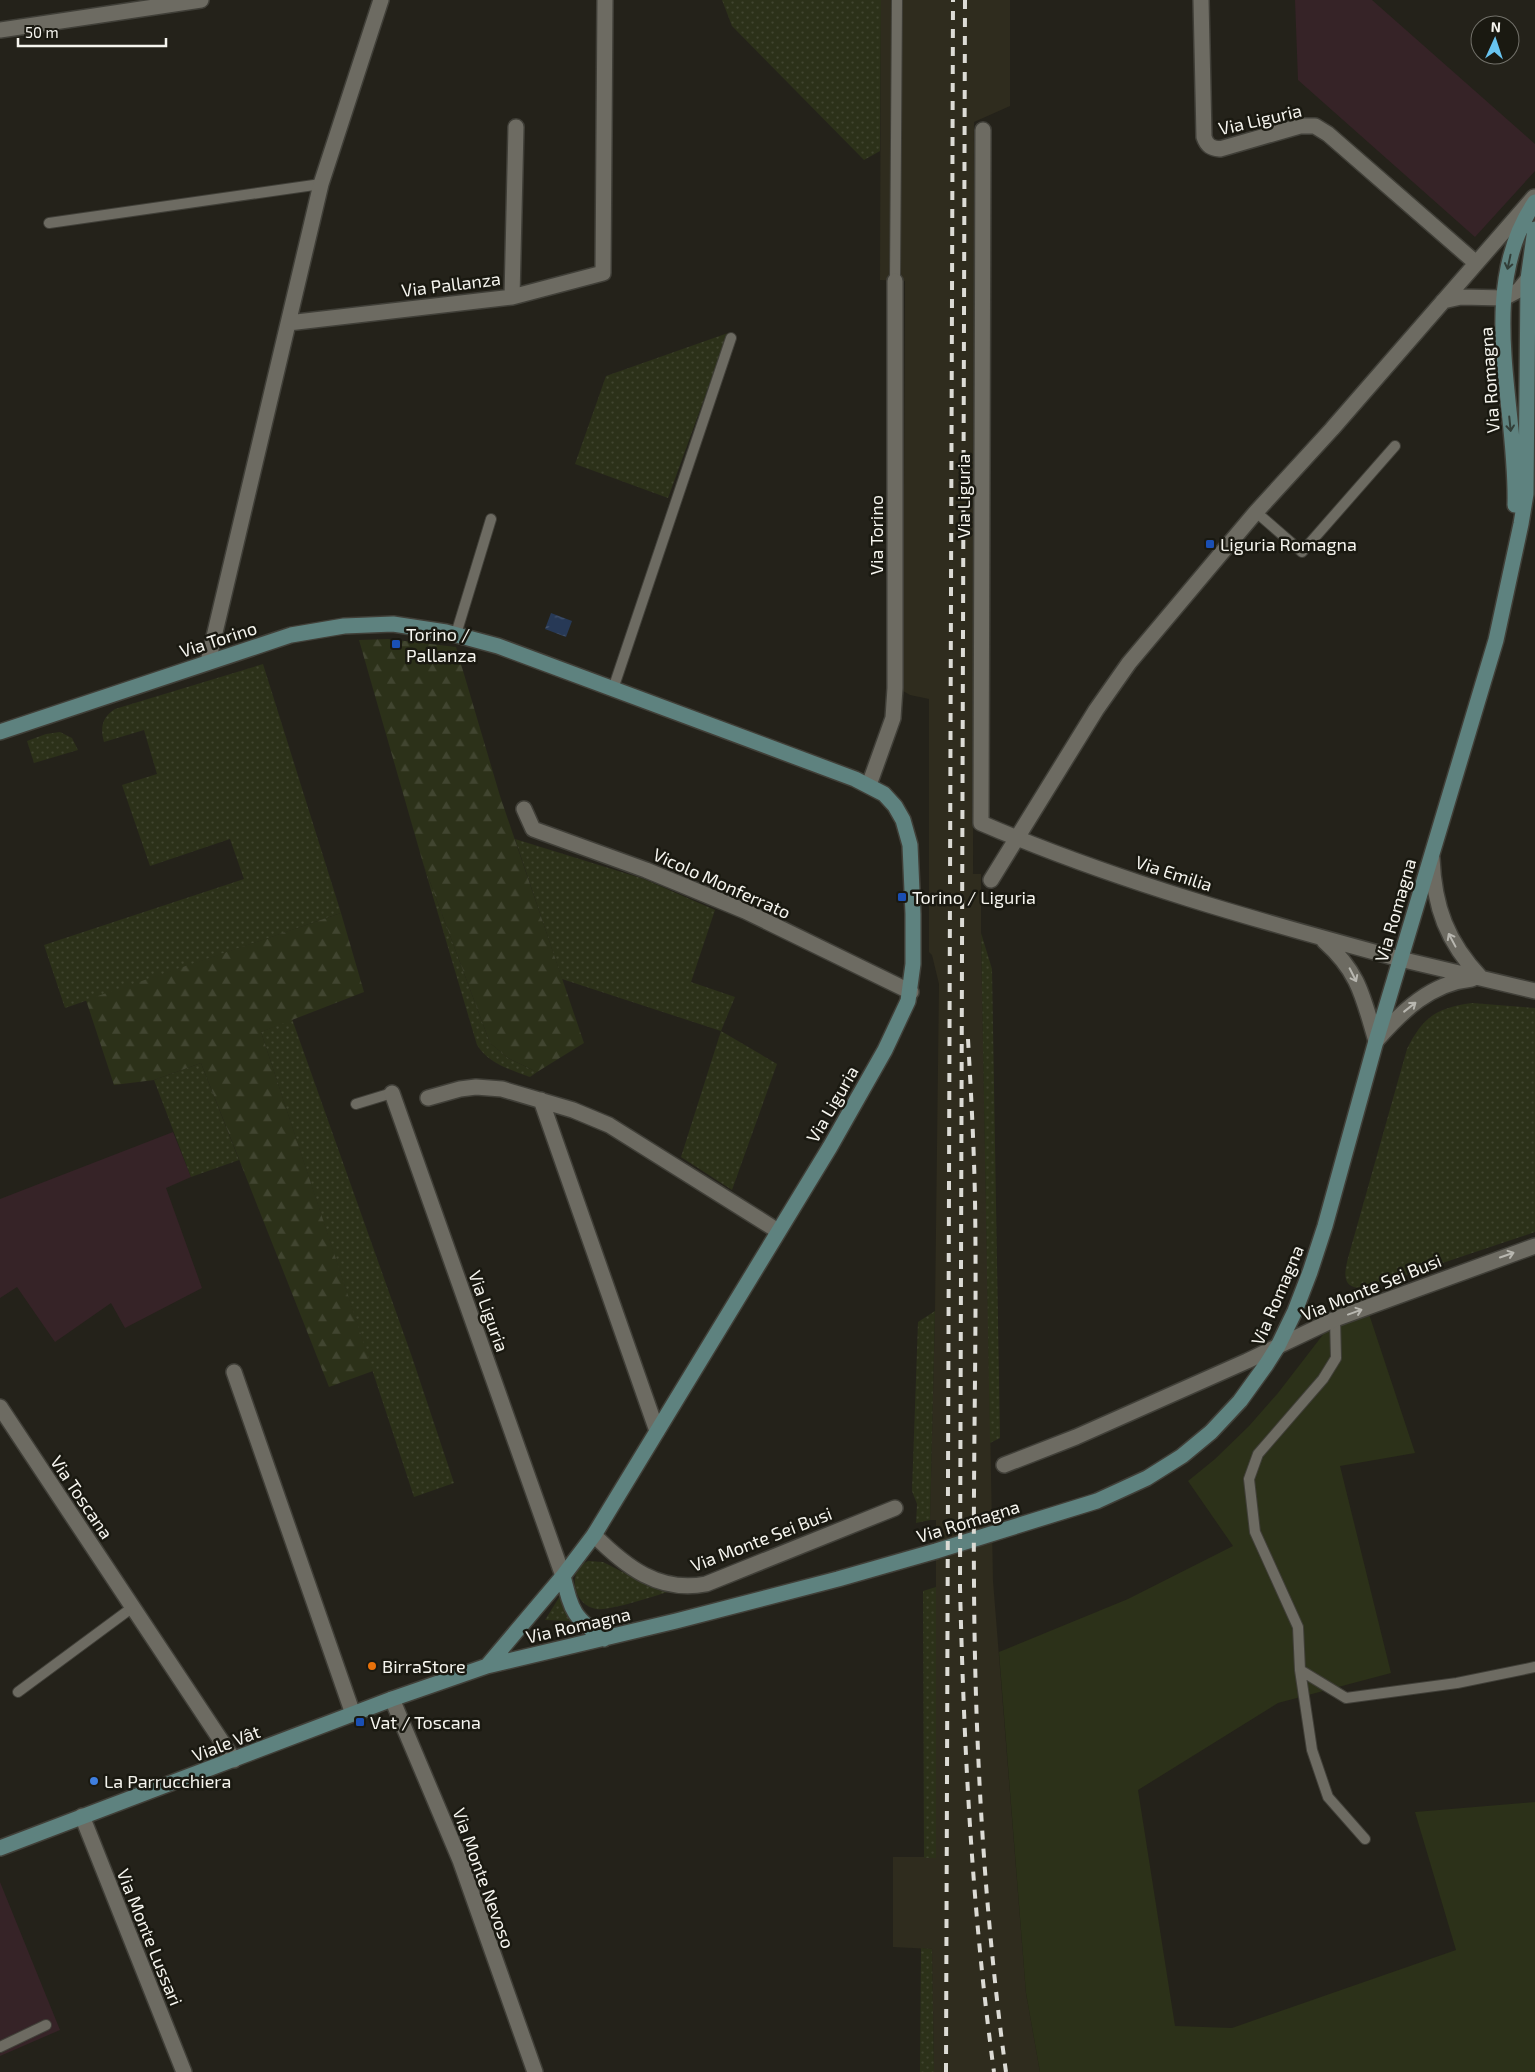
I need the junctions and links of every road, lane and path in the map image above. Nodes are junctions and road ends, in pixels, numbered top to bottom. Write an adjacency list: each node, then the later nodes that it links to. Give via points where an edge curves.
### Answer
1 (201, 0): 6 (street)
2 (382, 0): 9 (street)
3 (605, 0): 20 (street, via 603,272)
4 (897, 0): 19 (lane)
5 (1202, 0): 17 (street, Via Liguria, via 1206,144 1220,149 1300,126 1315,126)
6 (0, 30)
7 (516, 127): 20 (street, Via Pallanza)
8 (983, 130): 35 (street, Via Liguria, via 981,823)
9 (321, 184): 12 (lane); 23 (street)
10 (1535, 196): 14 (street)
11 (1535, 202): 15 (main road, Via Romagna)
12 (48, 223)
13 (1535, 229): 16 (main road, Via Romagna)
14 (1496, 241): 15 (street); 17 (street)
15 (1514, 242): 16 (street); 21 (main road, Via Romagna, one-way to 21)
16 (1530, 254): 18 (main road, Via Romagna)
17 (1476, 263): 22 (street)
18 (1528, 279): 21 (street, via 1519,290); 28 (main road, Via Romagna, via 1526,494)
19 (895, 281): 33 (street, Via Torino, via 895,688 893,718)
20 (512, 297): 23 (street, Via Pallanza)
21 (1504, 298): 22 (street, via 1461,297); 28 (main road, Via Romagna, one-way to 28, via 1506,378 1515,478)
22 (1443, 301): 26 (street)
23 (288, 323): 30 (street)
24 (731, 338): 31 (lane)
25 (1395, 446): 26 (lane, via 1302,552)
26 (1256, 512): 35 (street, via 1130,663 1096,710)
27 (491, 519): 29 (lane)
28 (1512, 562): 36 (main road, Via Romagna, via 1496,640)
29 (456, 634): 30 (main road, Via Torino, via 393,624 344,626 291,635); 31 (main road, Via Torino, via 498,646)
30 (208, 662): 32 (main road, Via Torino)
31 (612, 689): 33 (main road, Via Torino)
32 (0, 732)
33 (870, 786): 42 (main road, Via Torino, via 895,806 910,845 913,914)
34 (524, 809): 42 (street, Vicolo Monferrato, via 533,829 646,870 745,911)
35 (1017, 839): 37 (street); 38 (street, Via Emilia, via 1148,885)
36 (1432, 850): 39 (main road, Via Romagna); 40 (street, one-way to 36, via 1459,953 1445,925 1433,877)
37 (991, 880)
38 (1321, 938): 39 (street, Via Emilia); 43 (street, Via Emilia, one-way to 43, via 1349,967 1364,1000)
39 (1400, 959): 40 (street, Via Emilia); 43 (main road, Via Romagna)
40 (1481, 978): 41 (street, Via Emilia); 43 (street, Via Emilia, one-way to 40, via 1396,1018 1431,992 1462,980)
41 (1535, 991)
42 (911, 992): 48 (main road, Via Liguria, via 885,1050 830,1148)
43 (1376, 1041): 51 (main road, Via Romagna, via 1320,1242 1295,1311)
44 (392, 1093): 47 (lane, Via Liguria); 58 (street, Via Liguria)
45 (428, 1098): 46 (street, via 476,1087 502,1089)
46 (541, 1100): 48 (street, via 609,1125); 54 (street)
47 (356, 1104)
48 (778, 1231): 54 (main road, Via Liguria)
49 (1534, 1250): 50 (street, Via Monte Sei Busi, one-way to 49)
50 (1335, 1319): 51 (street, Via Monte Sei Busi); 63 (lane, via 1336,1358 1323,1380 1258,1454 1249,1479 1254,1532 1298,1627)
51 (1278, 1346): 55 (street, Via Monte Sei Busi, via 1076,1437); 60 (main road, Via Romagna, via 1254,1383 1211,1432 1166,1466 1116,1493 890,1564)
52 (234, 1372): 66 (street)
53 (0, 1407): 59 (street, Via Toscana)
54 (656, 1431): 57 (main road, Via Liguria)
55 (1004, 1465)
56 (895, 1508): 57 (street, Via Monte Sei Busi, via 706,1584 691,1587 660,1583 648,1577 609,1550)
57 (594, 1535): 58 (main road, Via Liguria)
58 (563, 1576): 60 (main road, Via Liguria, via 580,1622); 61 (main road, Via Liguria)
59 (133, 1607): 64 (lane); 67 (street, Via Toscana)
60 (604, 1639): 61 (main road, Via Romagna)
61 (487, 1666): 65 (main road, Viale Vât)
62 (1535, 1667): 63 (lane, via 1458,1683 1346,1698)
63 (1300, 1670): 69 (lane, via 1312,1750 1328,1797)
64 (18, 1692)
65 (392, 1699): 66 (main road, Viale Vât); 74 (street, Via Monte Nevoso, via 460,1860)
66 (353, 1714): 67 (main road, Viale Vât)
67 (234, 1760): 68 (main road, Viale Vât)
68 (82, 1816): 70 (main road, Viale Vât); 73 (street, Via Monte Lussari)
69 (1365, 1839)
70 (0, 1848)
71 (46, 2025): 72 (lane)
72 (0, 2047)
73 (184, 2072)
74 (535, 2072)

